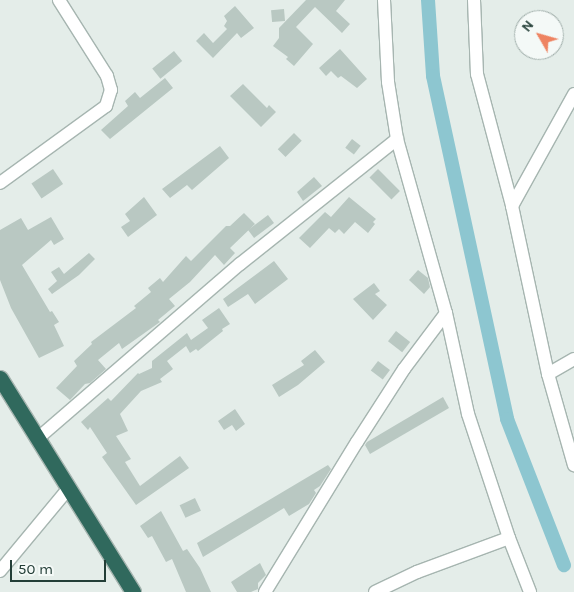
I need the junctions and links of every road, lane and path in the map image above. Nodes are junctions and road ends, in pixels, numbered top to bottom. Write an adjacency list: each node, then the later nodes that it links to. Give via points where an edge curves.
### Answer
1 (59, 0): 6 (street, via 107,76 111,90 106,106)
2 (384, 0): 5 (street, via 388,82)
3 (474, 0): 7 (street, via 478,74)
4 (574, 94): 7 (street)
5 (396, 140): 8 (street); 12 (street, via 240,264)
6 (0, 183)
7 (512, 206): 10 (street)
8 (446, 313): 15 (street, via 468,414); 18 (street, via 372,418)
9 (574, 359): 10 (street)
10 (548, 374): 13 (street)
11 (0, 378): 12 (highway)
12 (37, 439): 14 (highway)
13 (574, 465)
14 (68, 488): 16 (street); 17 (highway)
15 (510, 538): 19 (street, via 417,572); 20 (street)
16 (0, 571)
17 (133, 592)
18 (265, 592)
19 (375, 592)
20 (530, 592)

